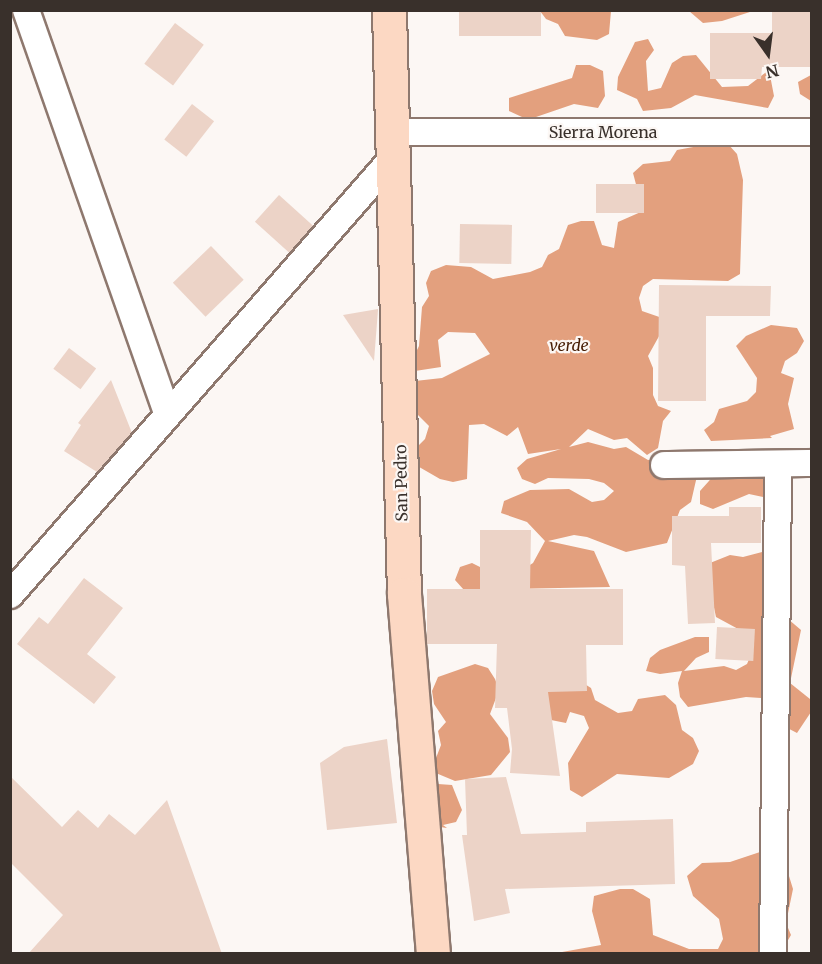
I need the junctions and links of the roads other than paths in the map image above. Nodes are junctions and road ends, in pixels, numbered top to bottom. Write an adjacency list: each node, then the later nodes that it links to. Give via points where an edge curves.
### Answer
1 (26, 10): 5 (street)
2 (389, 10): 4 (main road, San Pedro)
3 (812, 132): 4 (street, Sierra Morena)
4 (394, 145): 5 (street); 10 (main road, San Pedro, via 404,594)
5 (167, 412): 9 (street)
6 (778, 464): 7 (street); 8 (street); 11 (street)
7 (812, 464)
8 (664, 465)
9 (12, 589)
10 (433, 954)
11 (773, 954)

